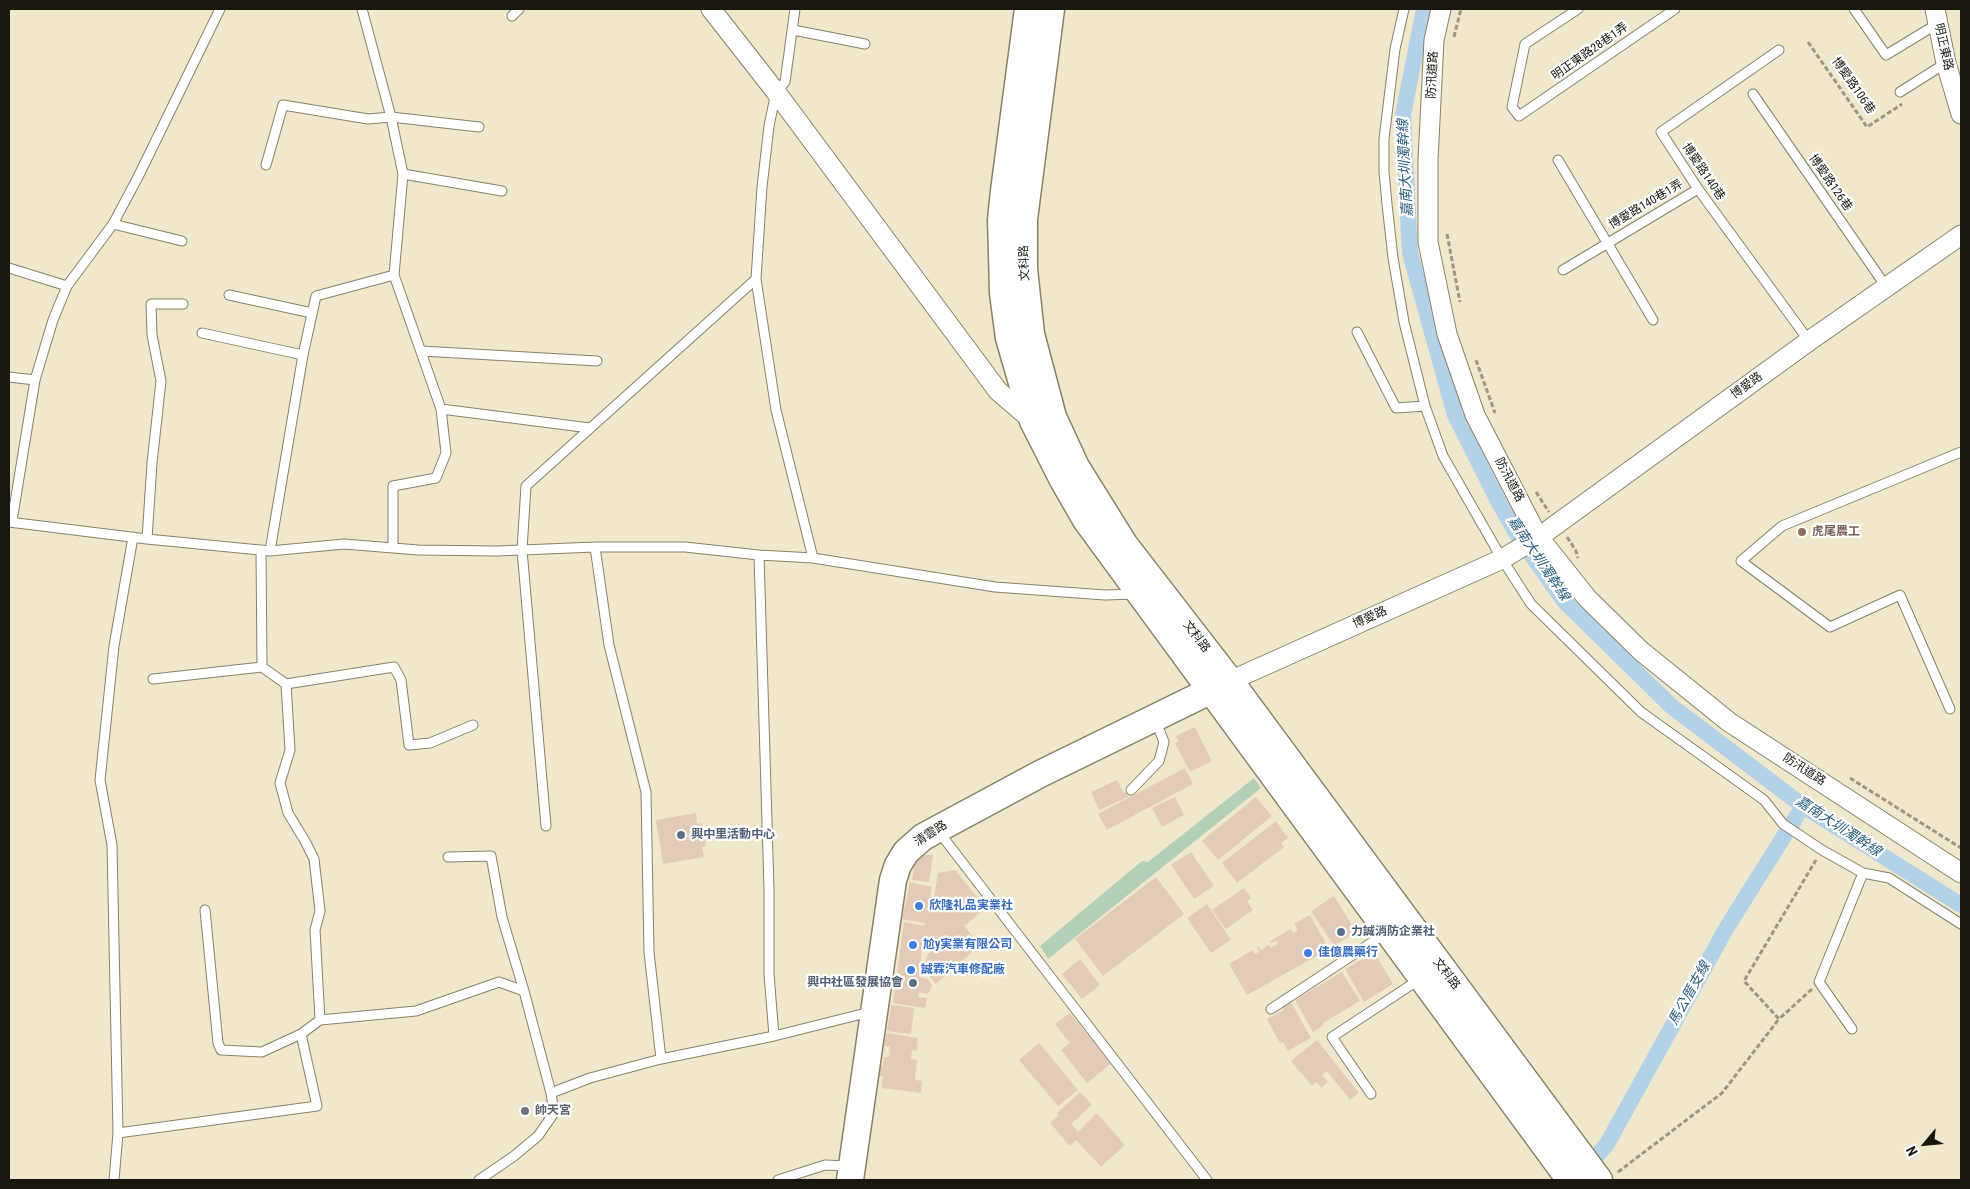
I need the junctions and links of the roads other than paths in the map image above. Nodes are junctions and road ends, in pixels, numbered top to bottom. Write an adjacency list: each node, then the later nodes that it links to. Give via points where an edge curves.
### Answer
1 (220, 9): 30 (lane)
2 (362, 9): 23 (lane)
3 (519, 9): 13 (lane)
4 (711, 9): 19 (street)
5 (795, 9): 15 (lane)
6 (1028, 9): 54 (main road, 文科路, via 1004,191 1003,293 1009,338)
7 (1051, 9): 54 (main road, 文科路, via 1024,219 1026,290)
8 (1404, 9): 52 (lane, via 1388,100 1384,172 1404,322)
9 (1441, 9): 59 (street, 防汛道路, via 1434,40 1428,242 1448,334 1475,415)
10 (1578, 9): 11 (lane, 明正東路28巷1弄, via 1525,44 1512,107 1519,116)
11 (1675, 9)
12 (1854, 9): 14 (lane, via 1886,55)
13 (512, 16)
14 (1936, 17): 18 (street, 明正東路)
15 (793, 30): 16 (lane); 19 (lane, via 785,82)
16 (865, 44)
17 (1779, 50): 28 (lane, 博愛路140巷, via 1661,132)
18 (1946, 63): 20 (lane); 22 (street, 明正東路)
19 (776, 92): 37 (lane, via 763,179); 54 (street, via 998,391)
20 (1900, 92)
21 (1753, 94): 39 (lane, 博愛路126巷)
22 (1961, 114)
23 (390, 117): 24 (lane); 26 (lane, via 368,119 283,105); 27 (lane)
24 (479, 127)
25 (1558, 160): 33 (lane, 博愛路140巷1弄)
26 (266, 165)
27 (403, 174): 29 (lane); 36 (lane)
28 (1698, 189): 33 (lane, 博愛路140巷1弄); 46 (lane, 博愛路140巷)
29 (502, 191)
30 (113, 224): 32 (lane); 38 (lane)
31 (1961, 235): 39 (street, 博愛路)
32 (182, 241)
33 (1607, 243): 35 (lane, 博愛路140巷1弄); 43 (lane, 博愛路140巷1弄)
34 (9, 268): 38 (lane)
35 (1563, 270)
36 (394, 275): 42 (lane, via 316,296); 47 (lane)
37 (756, 279): 55 (lane); 67 (lane, via 776,410)
38 (67, 286): 51 (lane)
39 (1887, 288): 46 (street, 博愛路)
40 (229, 295): 42 (lane)
41 (183, 304): 60 (lane, via 151,304 152,335 161,381)
42 (312, 313): 48 (lane)
43 (1653, 320)
44 (1356, 332): 52 (lane, via 1396,408)
45 (202, 333): 48 (lane)
46 (1809, 341): 59 (street, 博愛路)
47 (421, 351): 49 (lane); 53 (lane)
48 (303, 355): 64 (lane)
49 (597, 361)
50 (9, 377): 51 (lane)
51 (35, 380): 57 (lane)
52 (1425, 406): 66 (lane, via 1444,456)
53 (441, 409): 55 (lane); 62 (lane, via 446,453 436,478 393,486)
54 (1043, 419): 68 (main road, 文科路, via 1062,480 1086,520)
55 (590, 428): 63 (lane, via 526,486)
56 (1961, 452): 73 (lane, via 1782,526 1741,561 1830,627 1900,594)
57 (10, 522): 58 (lane)
58 (133, 537): 60 (lane); 96 (lane, via 114,646 100,780 112,845)
59 (1537, 538): 66 (street, 博愛路); 81 (street, 防汛道路, via 1587,598 1627,638 1729,722)
60 (147, 539): 64 (lane)
61 (594, 547): 63 (lane); 65 (lane, via 685,547); 93 (lane, via 609,645 646,792 650,952)
62 (393, 548): 63 (lane); 64 (lane, via 344,544)
63 (522, 550): 77 (lane)
64 (265, 551): 69 (lane)
65 (758, 555): 67 (lane); 92 (lane)
66 (1506, 557): 72 (street, 博愛路); 80 (lane, via 1531,604 1641,712 1764,800 1784,824)
67 (813, 558): 68 (lane, via 994,587 1104,595)
68 (1151, 593): 72 (main road, 文科路)
69 (262, 667): 70 (lane); 71 (lane)
70 (153, 679)
71 (286, 684): 75 (lane, via 394,667 401,680 409,745 430,743); 89 (lane, via 290,750 280,784 288,813 314,859 320,911 315,930)
72 (1220, 686): 74 (main road, 清雲路); 84 (main road, 文科路); 97 (main road, 文科路)
73 (1950, 709)
74 (1155, 718): 76 (lane, via 1164,742 1160,761); 78 (main road, 清雲路)
75 (473, 725)
76 (1131, 790)
77 (546, 826)
78 (937, 829): 88 (main road, 清雲路, via 906,852 898,865); 103 (lane)
79 (448, 857): 86 (lane, via 491,856 502,917)
80 (1863, 873): 83 (lane, via 1889,878); 90 (lane, via 1820,982)
81 (1961, 873)
82 (205, 910): 91 (lane, via 221,1050 262,1052)
83 (1961, 924)
84 (1388, 931): 85 (main road, 文科路); 87 (lane)
85 (1422, 977): 95 (lane, via 1332,1037); 97 (main road, 文科路)
86 (524, 991): 89 (lane, via 499,982 416,1011); 94 (lane)
87 (1271, 1009)
88 (873, 1011): 92 (lane); 98 (main road, 清雲路)
89 (320, 1020): 91 (lane)
90 (1852, 1029)
91 (301, 1034): 96 (lane, via 317,1106)
92 (774, 1036): 93 (lane)
93 (661, 1059): 94 (lane, via 590,1078)
94 (551, 1093): 101 (lane, via 554,1113 538,1136)
95 (1371, 1094)
96 (118, 1133): 100 (lane)
97 (1563, 1151): 99 (main road, 文科路); 104 (main road, 文科路)
98 (851, 1173): 102 (lane, via 825,1165)
99 (1607, 1178)
100 (114, 1180)
101 (479, 1180)
102 (778, 1180)
103 (1207, 1180)
104 (1570, 1180)

